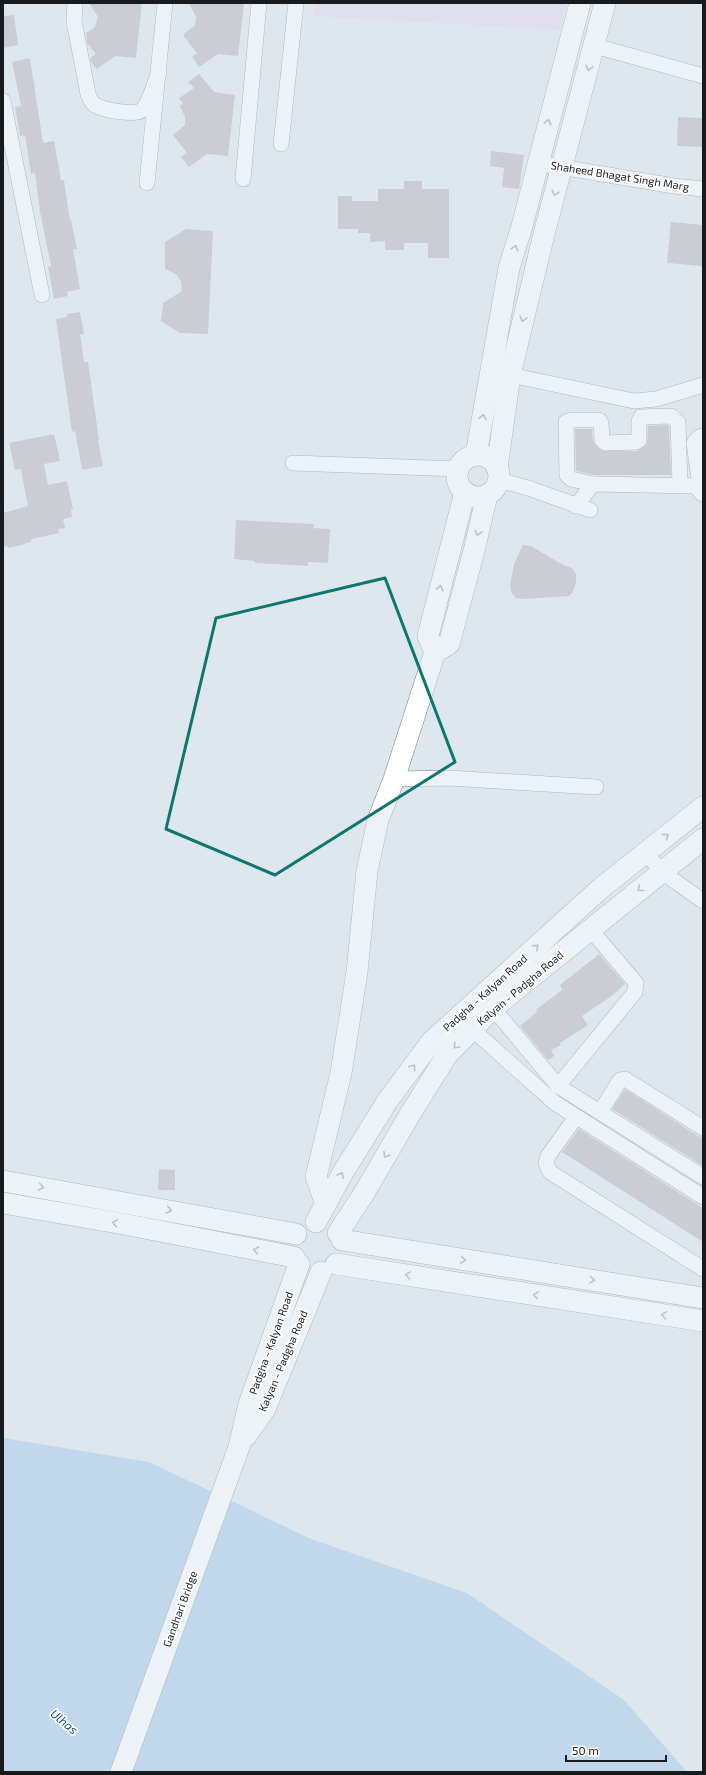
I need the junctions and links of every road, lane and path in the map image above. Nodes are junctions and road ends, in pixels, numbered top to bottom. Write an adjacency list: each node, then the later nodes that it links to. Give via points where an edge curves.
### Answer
1 (75, 3): 8 (street, via 74,21 88,94 90,101 96,106 132,114 141,111 146,105)
2 (165, 3): 8 (street)
3 (259, 3): 14 (street)
4 (296, 3): 11 (street)
5 (580, 3): 12 (street, one-way to 5)
6 (605, 3): 7 (street)
7 (595, 46): 9 (street); 13 (street, one-way to 13)
8 (159, 72): 15 (street)
9 (703, 76)
10 (3, 101): 19 (street)
11 (281, 144)
12 (537, 162): 13 (street, Shaheed Bhagat Singh Marg); 17 (street, one-way to 12)
13 (563, 167): 16 (street, Shaheed Bhagat Singh Marg); 18 (street, one-way to 18)
14 (243, 179)
15 (147, 183)
16 (703, 189)
17 (509, 268): 18 (street); 23 (street, one-way to 17)
18 (532, 283): 20 (street, one-way to 20)
19 (42, 295)
20 (510, 375): 21 (street, via 634,401 656,399); 26 (street)
21 (703, 385)
22 (703, 436): 30 (street, via 694,443)
23 (476, 455): 25 (street, via 465,461); 26 (street, via 489,458)
24 (294, 463): 25 (street)
25 (459, 469): 29 (street, via 459,484)
26 (494, 481): 27 (street, via 528,488 583,508); 29 (street, via 474,496); 32 (street, one-way to 32)
27 (593, 484): 28 (street); 28 (street, via 571,479 567,475 566,422 599,420 602,440 605,443 636,442 641,417 671,416 678,422)
28 (680, 486): 30 (street, via 695,486)
29 (466, 492): 31 (street, one-way to 29)
30 (702, 493)
31 (434, 610): 32 (street); 33 (street, via 428,636)
32 (457, 615): 33 (street, via 449,644)
33 (434, 652): 34 (street)
34 (394, 779): 35 (street, via 449,778); 54 (street, via 378,820 369,863 357,972 341,1073 316,1177)
35 (596, 786)
36 (703, 807): 38 (street, Padgha - Kalyan Road, one-way to 36)
37 (703, 839): 39 (street, Kalyan - Padgha Road)
38 (645, 852): 39 (street); 40 (street, Padgha - Kalyan Road)
39 (662, 872): 41 (street); 42 (street, Kalyan - Padgha Road, one-way to 42)
40 (600, 889): 42 (street); 44 (street, Padgha - Kalyan Road, one-way to 40)
41 (703, 901)
42 (615, 909): 43 (street, Kalyan - Padgha Road)
43 (590, 929): 44 (street, Kalyan - Padgha Road); 46 (street, via 636,984 636,992)
44 (489, 1000): 45 (street, Kalyan - Padgha Road); 46 (street); 54 (street, Padgha - Kalyan Road, one-way to 44, via 388,1100 432,1040)
45 (472, 1029): 48 (street, via 555,1103); 57 (street, Kalyan - Padgha Road, one-way to 57, via 447,1055 408,1116)
46 (558, 1086): 47 (street)
47 (600, 1112): 49 (street, via 620,1080 625,1079); 50 (street)
48 (576, 1116): 52 (street); 60 (street, via 548,1156 546,1163 550,1172)
49 (703, 1128)
50 (703, 1177)
51 (3, 1180): 56 (street, one-way to 56)
52 (703, 1197)
53 (3, 1203): 58 (street, one-way to 53)
54 (326, 1204): 55 (street, Padgha - Kalyan Road)
55 (316, 1222): 56 (street, via 301,1228); 57 (street, via 332,1227)
56 (296, 1234): 58 (street, via 292,1250)
57 (340, 1236): 59 (street, via 343,1249 341,1257); 61 (street, one-way to 61)
58 (297, 1261): 59 (street, via 305,1269); 63 (street, Padgha - Kalyan Road, via 249,1404)
59 (328, 1268): 62 (street, one-way to 59); 63 (street, Kalyan - Padgha Road, via 265,1409)
60 (703, 1269)
61 (703, 1298)
62 (703, 1321)
63 (239, 1447): 64 (street, Gandhari Bridge)
64 (121, 1772)

